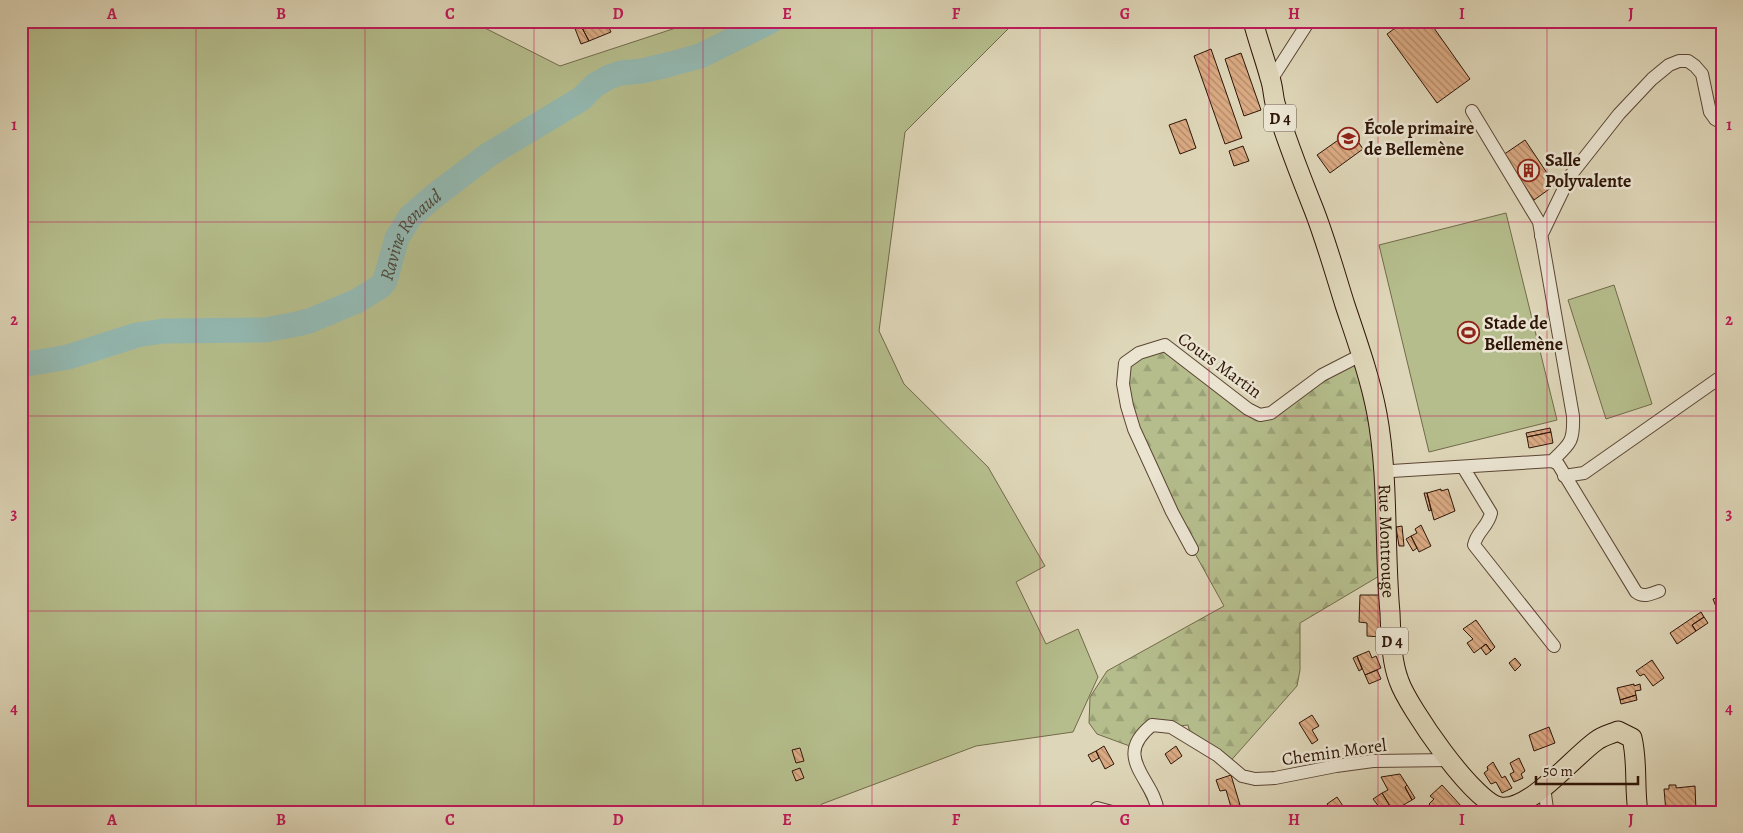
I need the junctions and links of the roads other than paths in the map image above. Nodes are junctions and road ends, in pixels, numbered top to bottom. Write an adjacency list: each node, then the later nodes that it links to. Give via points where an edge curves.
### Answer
1 (1253, 21): 3 (main road, Rue Montrouge / D 4)
2 (1309, 21): 3 (street)
3 (1271, 80): 7 (main road, Rue Montrouge / D 4, via 1274,100)
4 (1472, 111): 6 (street, via 1539,222)
5 (1722, 123): 6 (street, via 1710,112 1702,74 1695,66 1679,61 1668,65 1619,114 1570,176)
6 (1541, 236): 9 (street, via 1573,416 1569,445)
7 (1361, 355): 11 (main road, Rue Montrouge / D 4, via 1376,413); 13 (street, Cours Martin, via 1322,375 1271,413 1260,415 1164,344 1139,353 1125,363 1123,384 1134,429)
8 (1722, 379): 12 (street, via 1584,472)
9 (1552, 461): 10 (street); 12 (street, via 1558,464)
10 (1463, 467): 11 (street, via 1392,471); 15 (street, via 1491,513 1490,522 1474,544)
11 (1383, 476): 16 (main road, Rue Montrouge / D 4, via 1386,572 1394,666 1408,700)
12 (1564, 476): 14 (street, via 1636,592 1648,595)
13 (1192, 549)
14 (1659, 591)
15 (1554, 646)
16 (1449, 760): 17 (main road, Rue Montrouge / D 4, via 1484,800 1499,807 1520,804); 20 (street, Chemin Morel, via 1373,761 1255,779 1242,776 1217,755 1170,727 1152,726 1142,734 1135,748 1136,765 1152,792)
17 (1544, 786): 21 (street, via 1547,809); 22 (main road, Rue Montrouge / D 4, via 1597,740 1618,731 1632,738)
18 (1093, 812): 19 (street, via 1097,808)
19 (1112, 812)
20 (1158, 812)
21 (1544, 812)
22 (1638, 812)

